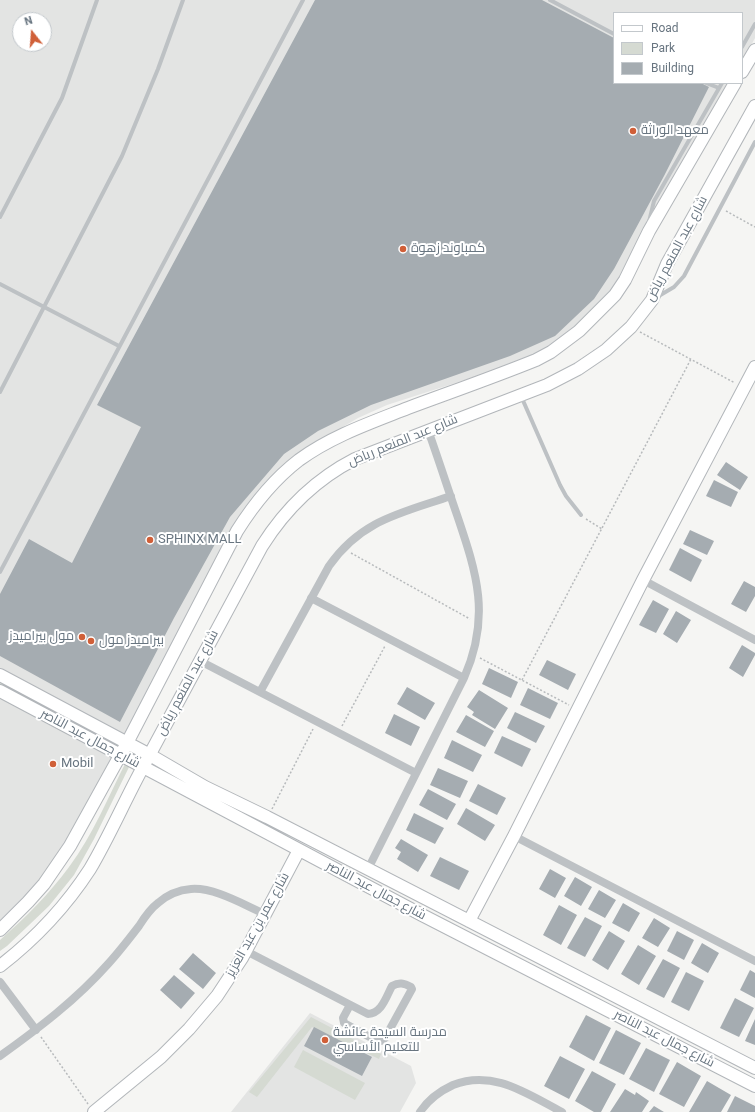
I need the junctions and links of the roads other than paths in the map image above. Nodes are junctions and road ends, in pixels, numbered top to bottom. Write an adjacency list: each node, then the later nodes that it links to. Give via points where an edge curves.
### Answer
1 (97, 0): 16 (lane, via 62,98)
2 (183, 0): 20 (lane, via 122,156)
3 (303, 0): 21 (lane)
4 (550, 0): 6 (lane)
5 (755, 24): 7 (lane)
6 (613, 33)
7 (743, 45)
8 (755, 50): 9 (street)
9 (743, 70)
10 (709, 84): 13 (lane)
11 (721, 84): 13 (lane)
12 (734, 84): 17 (street, شارع عبد المنعم رياض)
13 (719, 88): 17 (lane, via 654,201)
14 (755, 106): 19 (street, شارع عبد المنعم رياض, via 667,264)
15 (755, 142): 19 (lane, via 684,276 674,287)
16 (0, 217)
17 (649, 231): 37 (street, شارع عبد المنعم رياض, via 633,267 615,295 579,331 551,352 521,366 346,432 313,450 279,478 258,500 238,531)
18 (0, 284): 20 (lane)
19 (652, 300): 24 (street, شارع عبد المنعم رياض, via 631,327 606,350 548,385)
20 (44, 308): 21 (lane); 23 (lane)
21 (119, 346): 28 (lane)
22 (755, 367): 29 (street)
23 (0, 392)
24 (521, 395): 25 (street, شارع عبد المنعم رياض); 27 (lane, via 560,485)
25 (428, 430): 26 (street); 32 (street, شارع عبد المنعم رياض, via 355,458 327,475 302,495 271,532)
26 (451, 496): 30 (street, via 374,524 363,531 342,549); 34 (street, via 473,561 480,608 473,654)
27 (581, 515)
28 (0, 572)
29 (643, 580): 31 (street); 42 (street)
30 (311, 598): 34 (street); 36 (street)
31 (755, 640)
32 (200, 661): 36 (street); 39 (street, شارع عبد المنعم رياض)
33 (0, 675): 37 (street, شارع جمال عبد الناصر)
34 (464, 678): 41 (street)
35 (0, 691): 38 (street, شارع جمال عبد الناصر)
36 (260, 692): 41 (street)
37 (127, 743): 38 (street, شارع عبد المنعم رياض); 39 (street, شارع جمال عبد الناصر)
38 (120, 755): 40 (street, شارع جمال عبد الناصر); 47 (street, شارع عبد المنعم رياض, via 58,865 28,902)
39 (150, 755): 40 (street, شارع عبد المنعم رياض); 44 (street, شارع جمال عبد الناصر, via 204,787)
40 (142, 767): 43 (street, شارع جمال عبد الناصر); 50 (street, شارع عبد المنعم رياض, via 79,885 39,932)
41 (416, 773): 44 (street)
42 (514, 836): 46 (street); 49 (street)
43 (299, 850): 45 (street, شارع عمر بن عبد العزيز); 56 (street, شارع جمال عبد الناصر)
44 (368, 869): 46 (street, شارع جمال عبد الناصر)
45 (265, 914): 48 (street, شارع عمر بن عبد العزيز); 53 (street, via 204,889 179,891 167,896 156,904 93,981)
46 (469, 921): 55 (street, شارع جمال عبد الناصر)
47 (0, 930)
48 (246, 951): 52 (street); 57 (street, شارع عمر بن عبد العزيز, via 217,996 189,1029 146,1070)
49 (755, 961)
50 (0, 966)
51 (0, 982): 53 (street)
52 (350, 1005): 52 (street, via 372,1014 381,1008 395,984 404,983 412,989 381,1041 344,1023 343,1018)
53 (36, 1030): 54 (street)
54 (0, 1056)
55 (755, 1068)
56 (755, 1086)
57 (91, 1109)
58 (420, 1112): 59 (street, via 431,1099 449,1087 480,1080 491,1080 512,1086)
59 (562, 1112)

